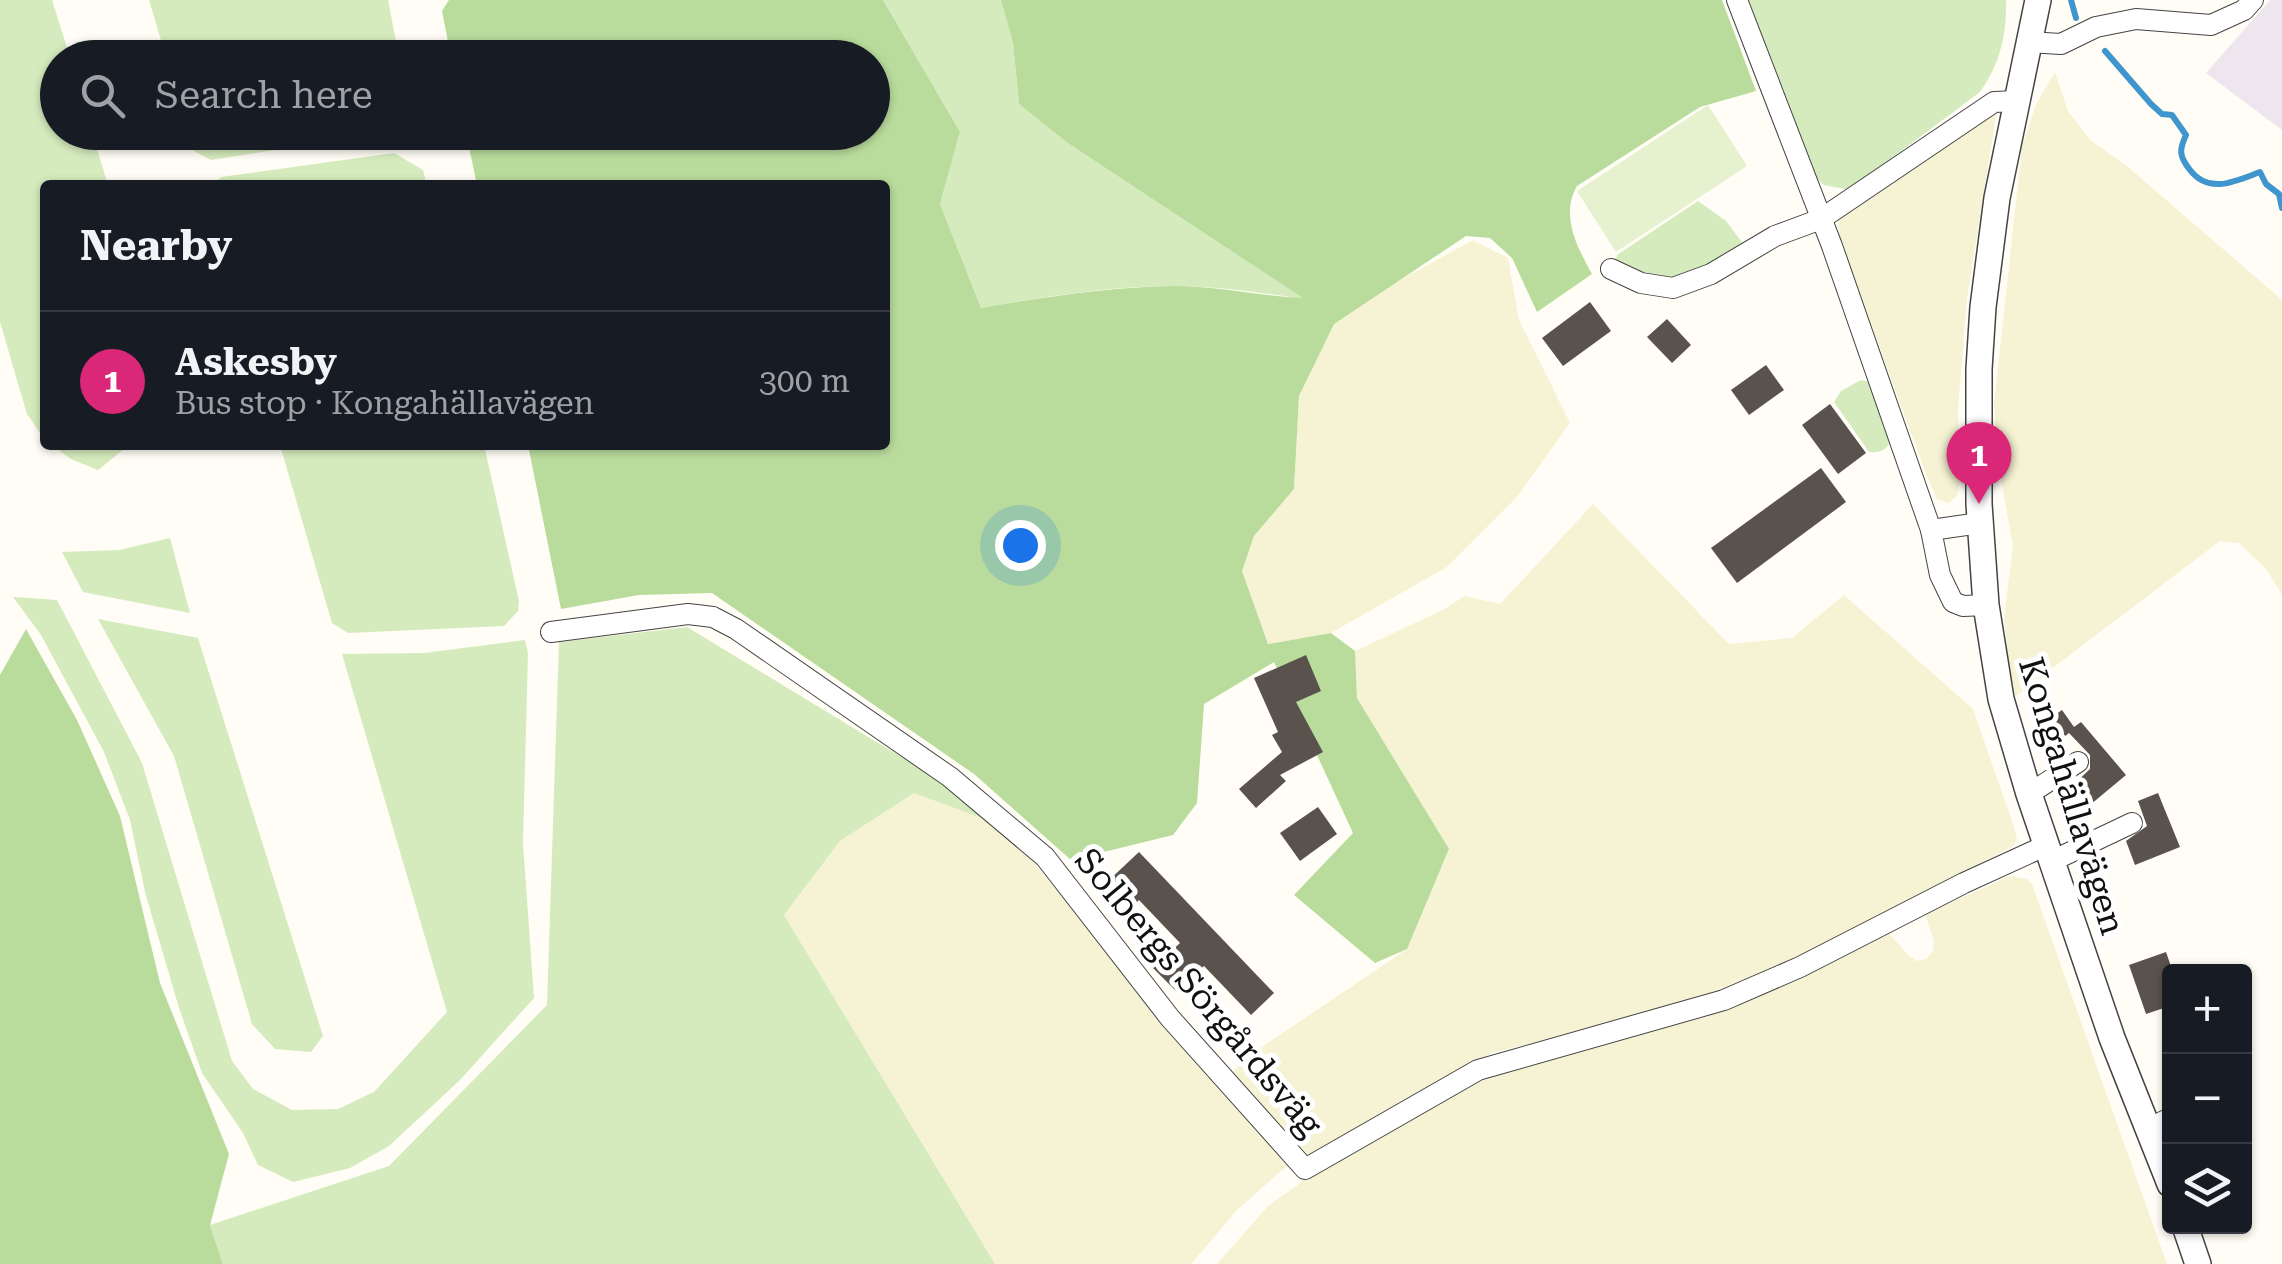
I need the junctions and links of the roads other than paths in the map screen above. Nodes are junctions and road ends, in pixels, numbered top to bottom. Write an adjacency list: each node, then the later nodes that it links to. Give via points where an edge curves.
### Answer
1 (1737, 0): 6 (street)
2 (2038, 0): 4 (street, Kongahällavägen)
3 (2253, 0): 4 (street, via 2211,26 2117,20 2060,44)
4 (2029, 42): 5 (street, Kongahällavägen)
5 (2017, 101): 6 (street, via 1994,102); 8 (street, Kongahällavägen, via 1984,306)
6 (1822, 219): 7 (street, via 1673,288); 9 (street)
7 (1611, 269)
8 (1980, 523): 9 (street); 10 (street, Kongahällavägen)
9 (1931, 530): 10 (street, via 1953,602)
10 (1986, 604): 13 (street, Kongahällavägen, via 2001,699)
11 (550, 632): 15 (street, Solbergs Sörgårdsväg, via 688,614 713,617 950,777 1045,857 1170,1018 1305,1169 1478,1070 1724,1000 1964,883)
12 (2078, 762): 13 (street)
13 (2028, 794): 15 (street, Kongahällavägen)
14 (2132, 823): 15 (street)
15 (2049, 853): 16 (street, Kongahällavägen, via 2112,1038)
16 (2160, 1123)
17 (2188, 1234): 18 (street)
18 (2198, 1264)

